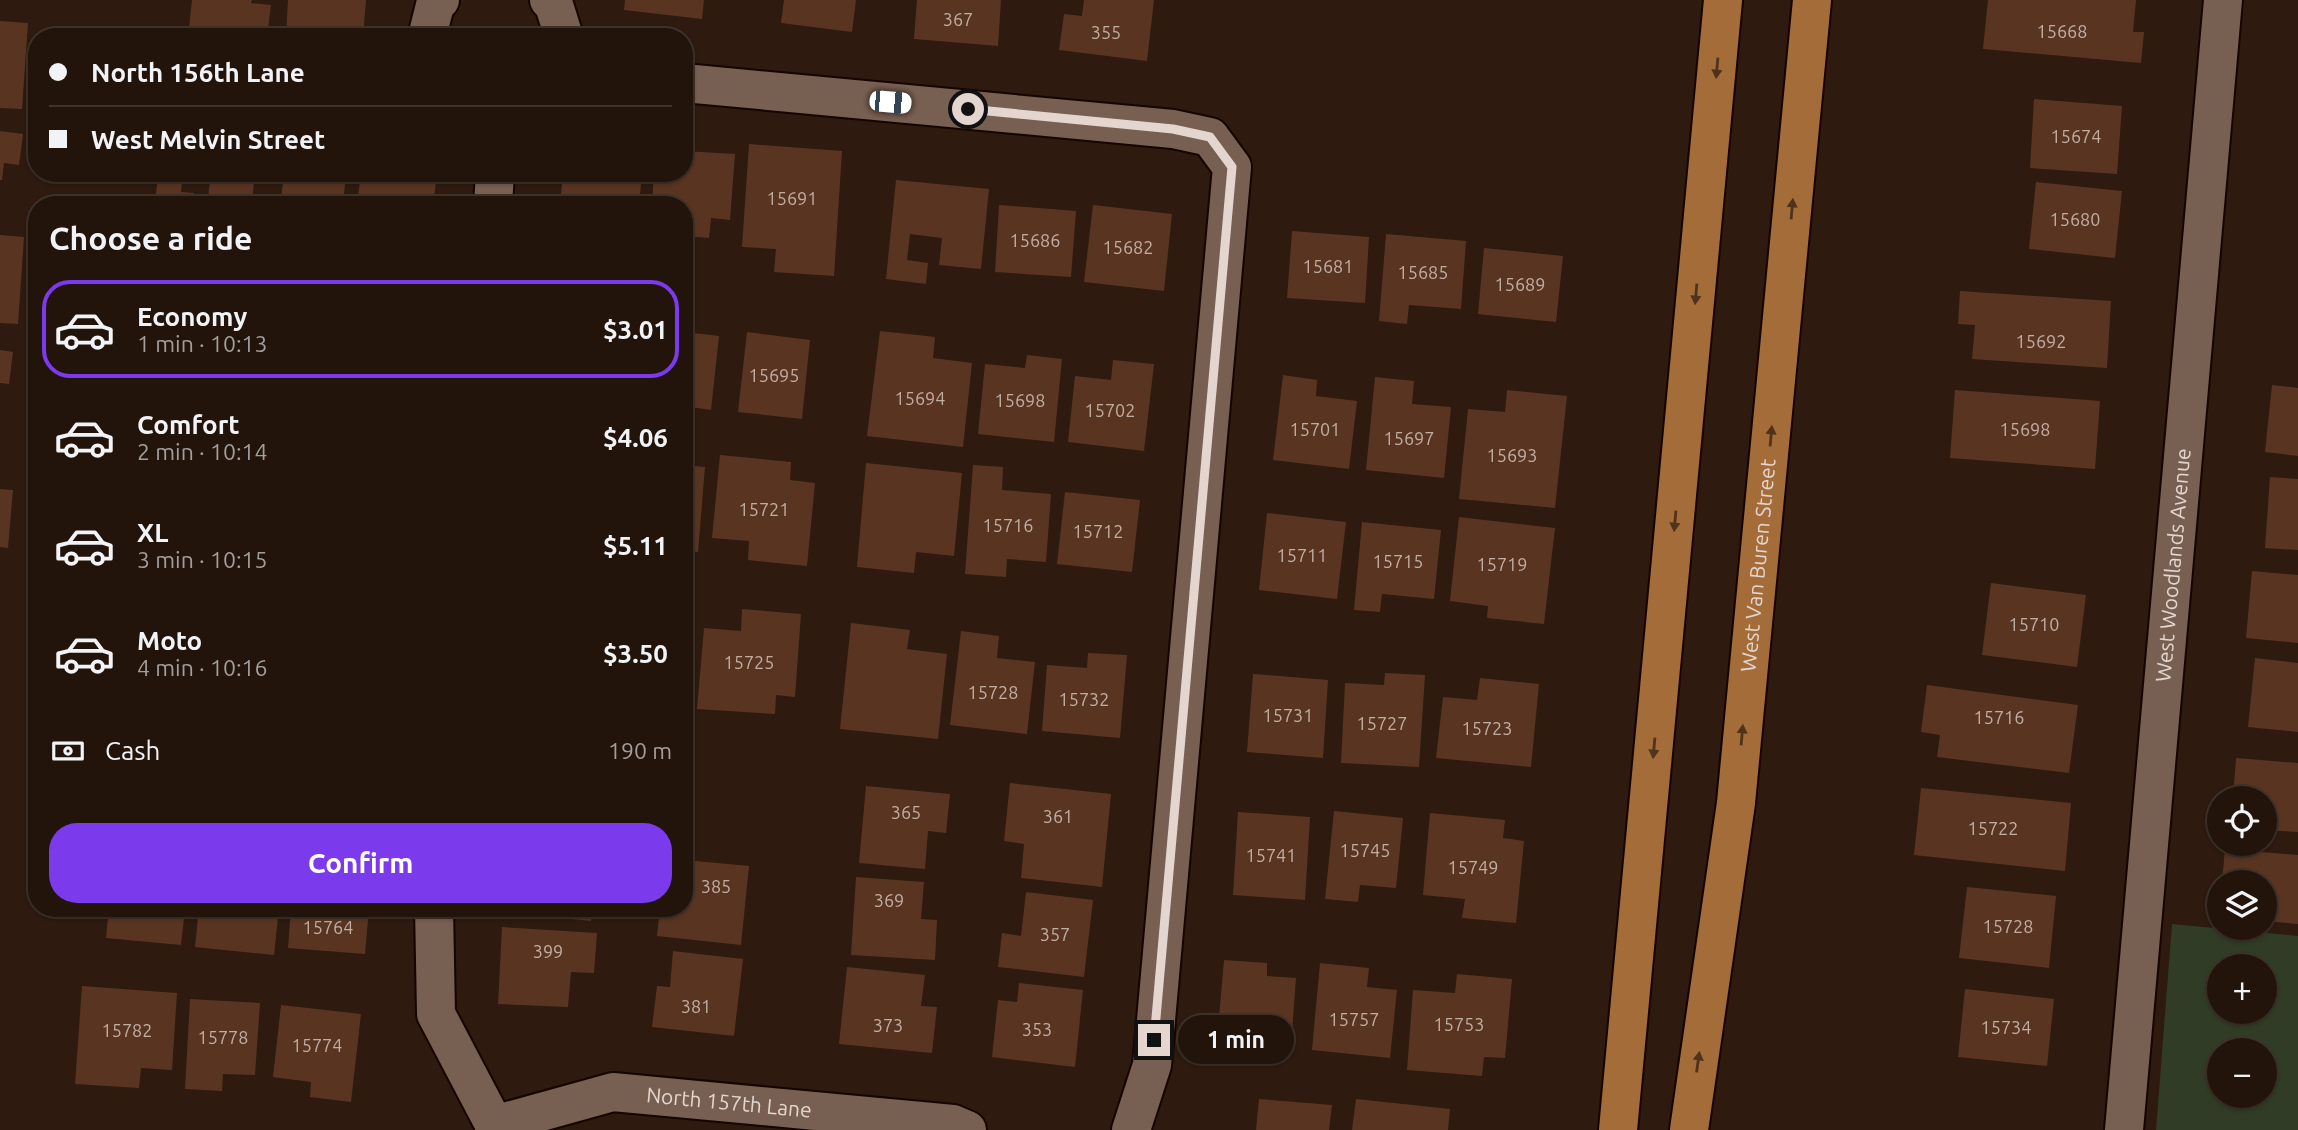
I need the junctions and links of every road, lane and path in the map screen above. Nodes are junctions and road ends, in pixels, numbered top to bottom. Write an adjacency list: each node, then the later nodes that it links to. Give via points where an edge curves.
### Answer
1 (440, 0): 6 (street)
2 (549, 0): 7 (street)
3 (1723, 0): 13 (main road, one-way to 13)
4 (1812, 0): 14 (main road, West Van Buren Street, one-way to 4, via 1735,803)
5 (2223, 0): 15 (street, West Woodlands Avenue)
6 (429, 28)
7 (561, 28)
8 (693, 84): 12 (street, via 1173,129 1210,137 1232,167 1152,1065)
9 (434, 917): 10 (street, via 436,1014)
10 (496, 1127): 11 (street, North 157th Lane, via 613,1092 953,1124)
11 (967, 1130)
12 (1131, 1130)
13 (1618, 1130)
14 (1689, 1130)
15 (2124, 1130)

